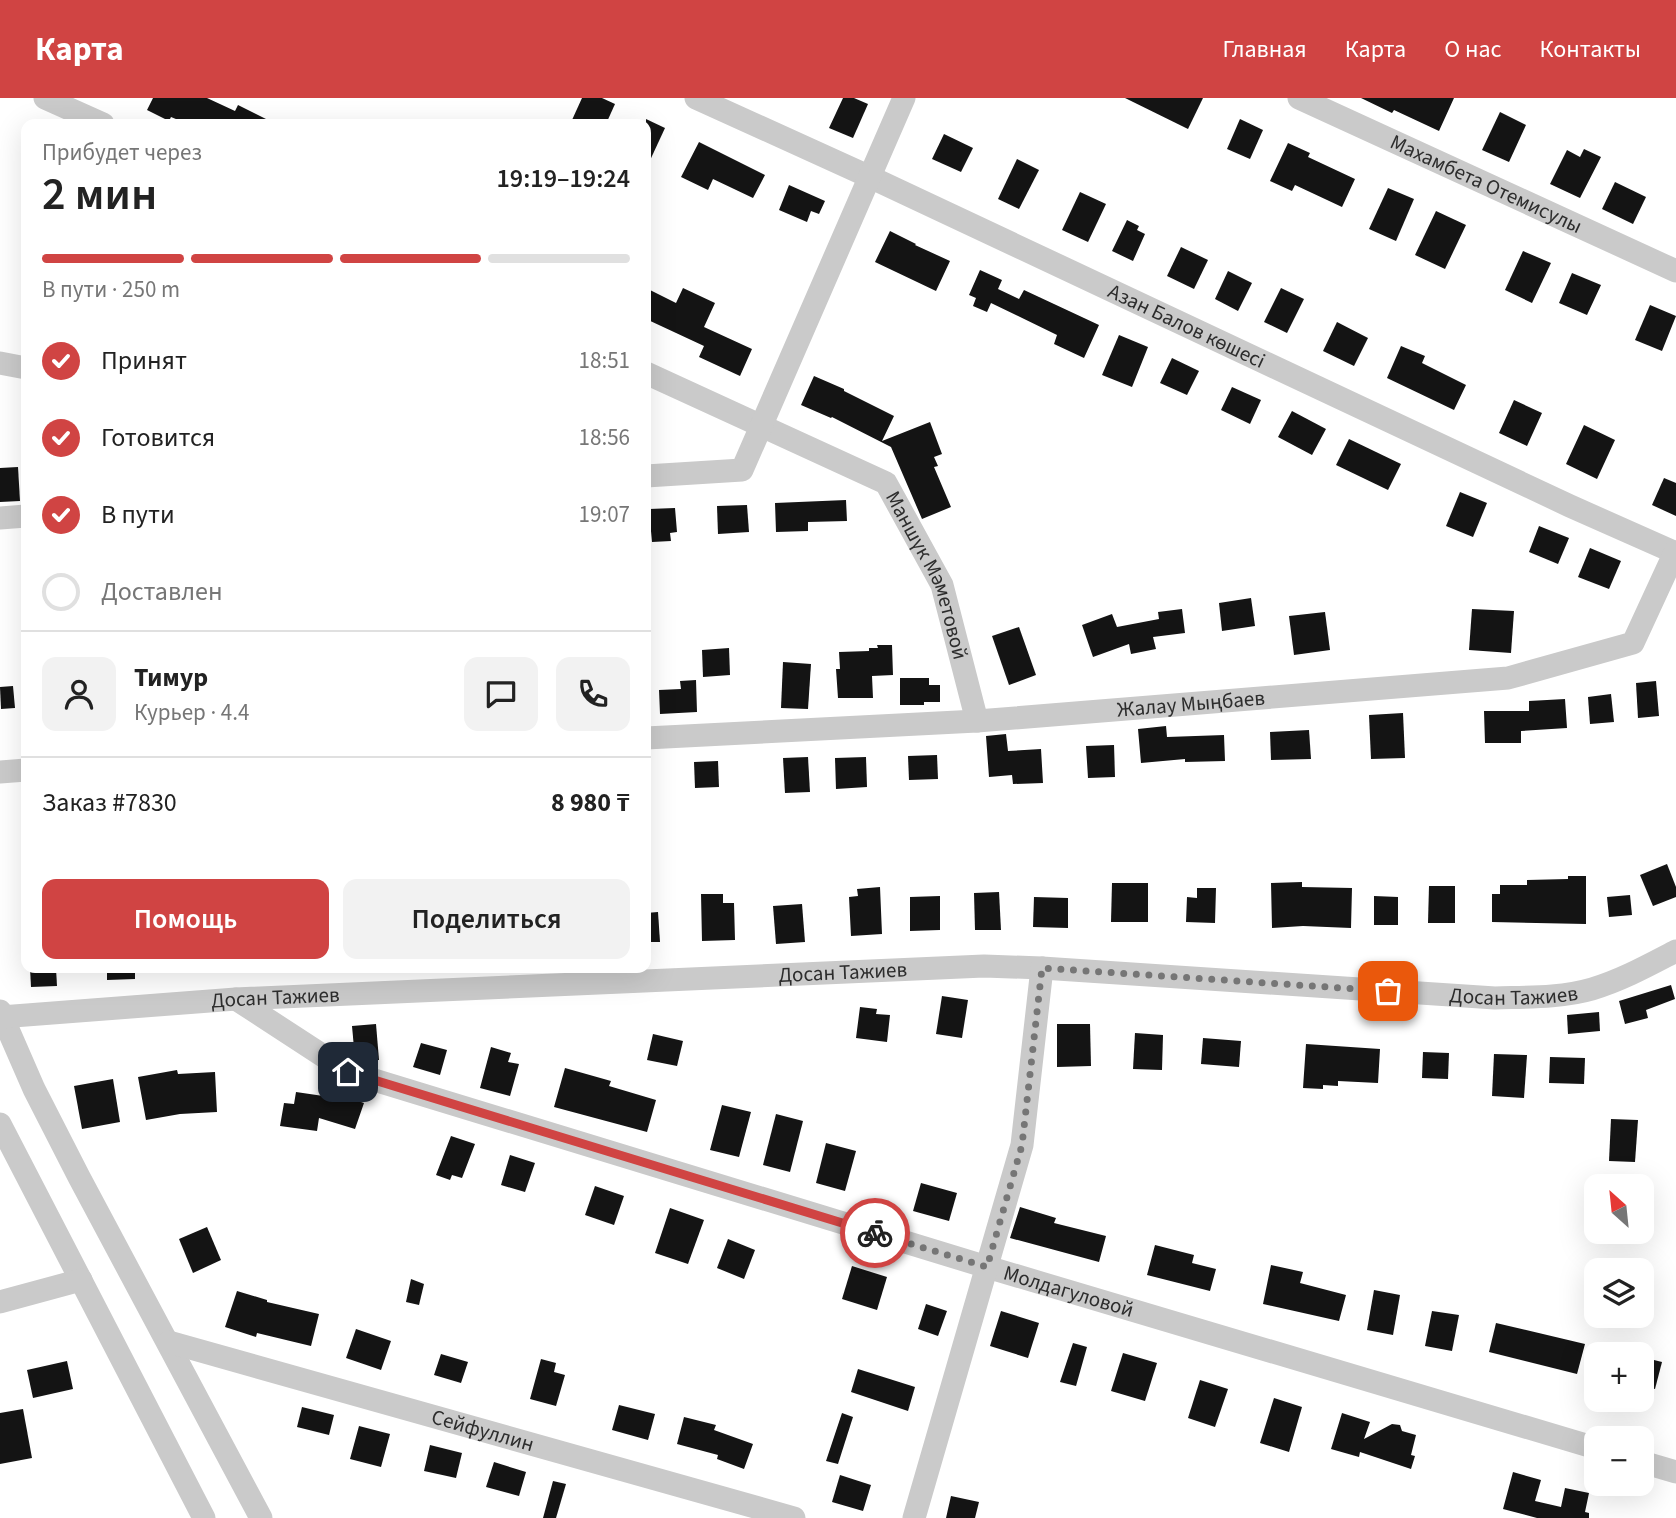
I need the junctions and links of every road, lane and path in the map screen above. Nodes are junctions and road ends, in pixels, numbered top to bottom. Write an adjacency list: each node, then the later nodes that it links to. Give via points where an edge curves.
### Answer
1 (45, 98): 5 (street)
2 (696, 98): 6 (street, Азан Балов көшесі)
3 (904, 98): 6 (street)
4 (1299, 98): 7 (street, Махамбета Отемисулы)
5 (92, 119)
6 (870, 177): 11 (street); 15 (street, Азан Балов көшесі)
7 (1676, 271)
8 (0, 363): 9 (street)
9 (21, 367)
10 (651, 375): 11 (street, Маншүк Мәметовой)
11 (761, 426): 12 (street, via 742,470); 16 (street, Маншүк Мәметовой, via 886,483 942,585)
12 (651, 476)
13 (21, 516): 14 (street)
14 (0, 517)
15 (1676, 552): 16 (street, Жалау Мыңбаев, via 1633,643 1508,678)
16 (977, 721): 17 (street, Жалау Мыңбаев)
17 (651, 738)
18 (21, 770): 19 (street)
19 (0, 772)
20 (1676, 951): 21 (street, Досан Тажиев, via 1591,989 1495,998)
21 (1042, 968): 22 (street, Досан Тажиев, via 984,966); 25 (street, via 1022,1145)
22 (236, 999): 23 (street, Досан Тажиев); 25 (street, Молдагуловой, via 348,1072)
23 (1, 1015): 28 (street, via 79,1177)
24 (0, 1124): 26 (street)
25 (987, 1267): 29 (street, Молдагуловой); 35 (street)
26 (81, 1280): 27 (street); 32 (street)
27 (0, 1302)
28 (169, 1342): 33 (street); 34 (street, Сейфуллин)
29 (1584, 1444)
30 (1654, 1466): 31 (street)
31 (1676, 1472)
32 (204, 1518)
33 (261, 1518)
34 (794, 1518)
35 (914, 1518)

